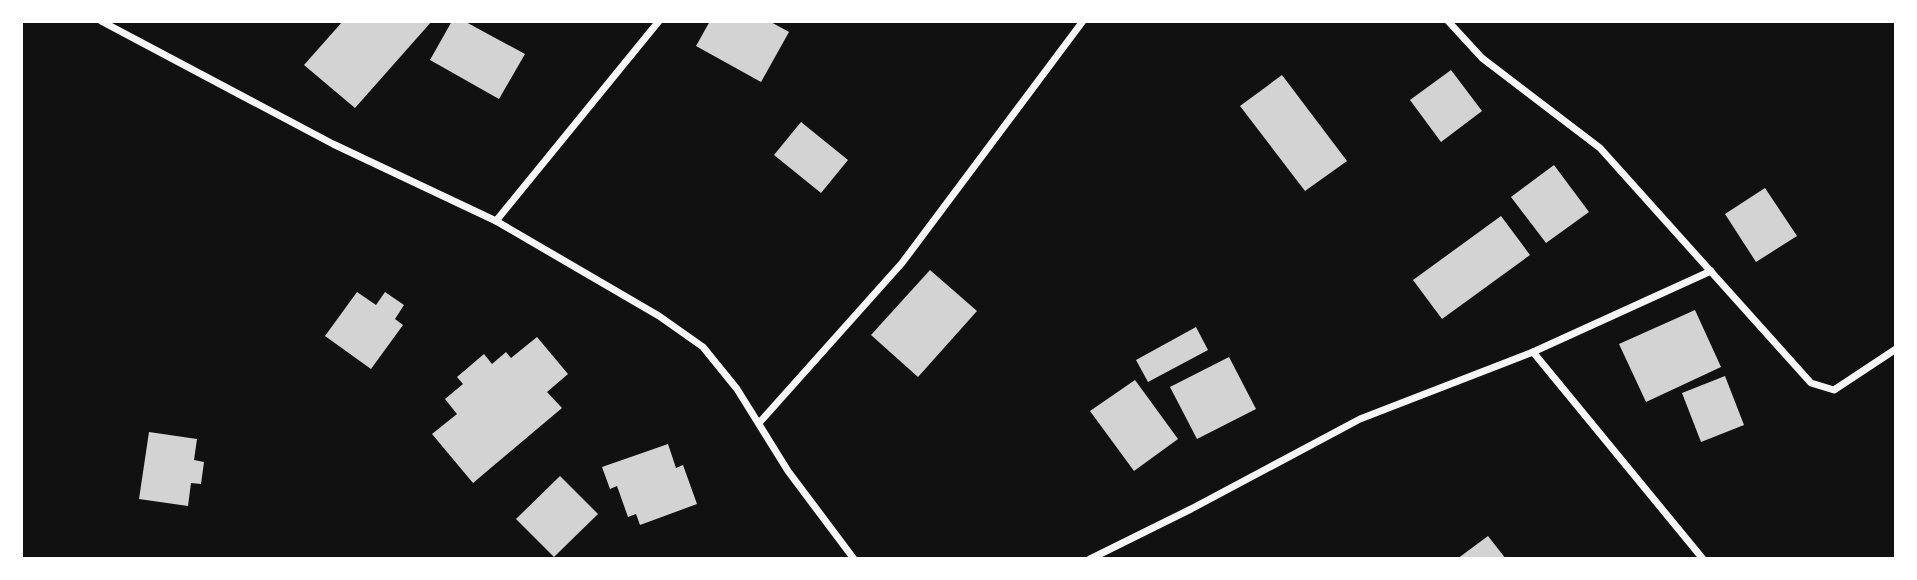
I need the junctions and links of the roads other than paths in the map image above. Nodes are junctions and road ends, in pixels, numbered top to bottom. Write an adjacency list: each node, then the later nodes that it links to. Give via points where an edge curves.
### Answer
1 (101, 21): 5 (street, via 333,144)
2 (659, 21): 5 (street)
3 (1083, 21): 9 (street, via 902,263)
4 (1448, 21): 6 (street, via 1482,58 1600,148)
5 (496, 221): 9 (street, via 659,316 703,347)
6 (1711, 271): 7 (street, via 1811,383 1834,390); 8 (street)
7 (1896, 349)
8 (1533, 352): 11 (street, via 1360,419); 12 (street)
9 (760, 422): 10 (street, via 788,471)
10 (854, 559)
11 (1090, 559)
12 (1703, 559)

